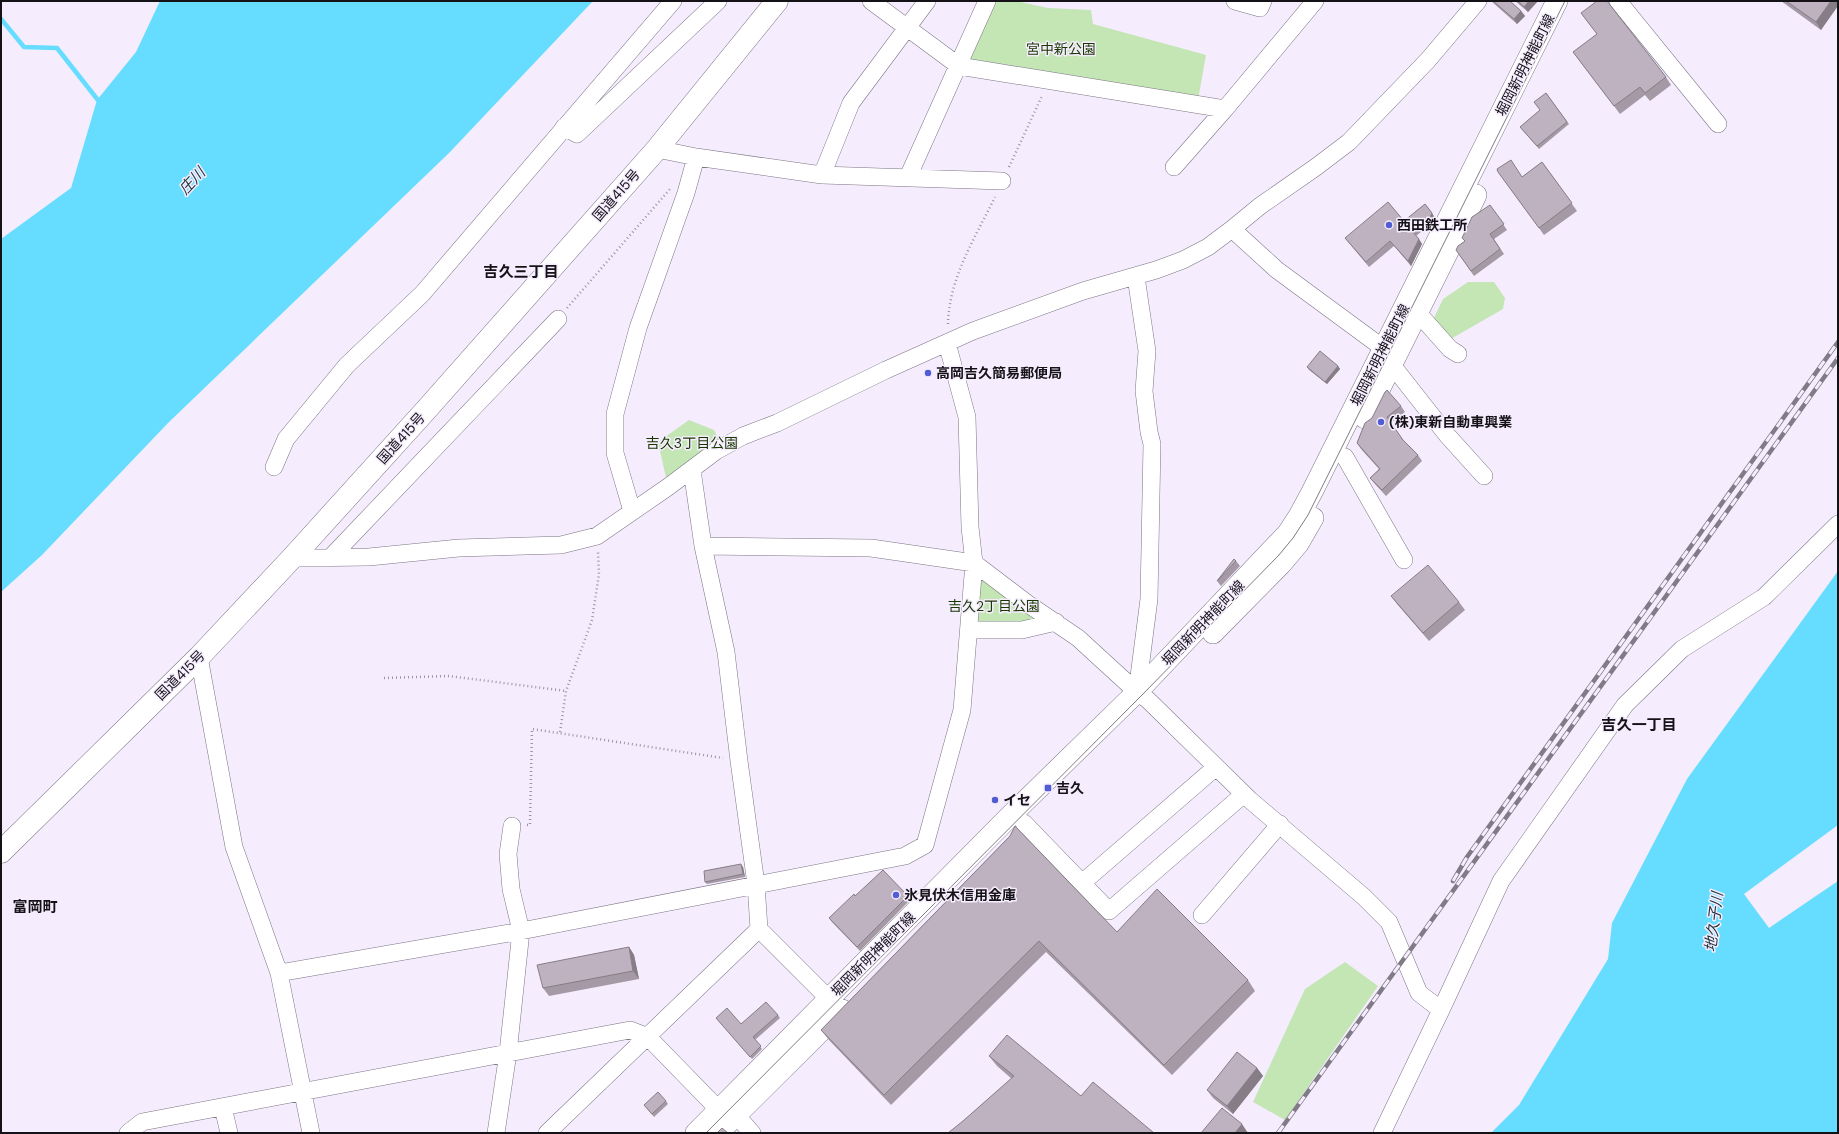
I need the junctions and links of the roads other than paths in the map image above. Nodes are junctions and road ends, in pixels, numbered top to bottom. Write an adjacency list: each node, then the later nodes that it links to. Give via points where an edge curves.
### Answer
1 (673, 1): 18 (street)
2 (718, 1): 18 (street, via 576,134)
3 (871, 1): 14 (street)
4 (927, 1): 14 (street)
5 (987, 1): 15 (street)
6 (1235, 1): 7 (street, via 1260,8)
7 (1263, 1)
8 (1315, 1): 16 (street)
9 (1478, 1): 25 (street, via 1428,60 1349,142)
10 (1557, 1): 31 (main road, 堀岡新明神能町線)
11 (1573, 1): 27 (main road, 堀岡新明神能町線)
12 (1618, 1): 17 (street)
13 (773, 4): 19 (highway, 国道415号)
14 (907, 28): 15 (street); 22 (street, via 850,103)
15 (959, 66): 16 (street); 23 (street)
16 (1225, 109): 21 (street)
17 (1718, 124)
18 (564, 127): 33 (street, via 422,294 347,365 286,439)
19 (656, 149): 20 (street); 39 (highway, 国道415号)
20 (696, 157): 22 (street); 36 (street, via 686,193 638,328 615,414 615,453)
21 (1174, 167)
22 (822, 175): 23 (street)
23 (908, 177): 24 (street)
24 (1002, 181)
25 (1232, 229): 26 (street, via 1208,247 1183,260); 31 (street, via 1277,270)
26 (1136, 277): 29 (street, via 1083,291); 46 (street, via 1147,351 1144,391 1152,444 1149,599)
27 (1418, 313): 30 (street, via 1450,349); 31 (main road, 堀岡新明神能町線)
28 (558, 319): 40 (street)
29 (947, 343): 34 (street, via 777,423 743,436 716,451); 42 (street, via 967,417 970,527)
30 (1458, 354)
31 (1387, 357): 32 (main road, 堀岡新明神能町線); 35 (street, via 1447,435); 46 (main road, 堀岡新明神能町線, via 1288,533)
32 (1345, 457): 41 (street); 46 (main road, 堀岡新明神能町線, via 1298,544 1276,569)
33 (274, 467)
34 (692, 470): 36 (street); 38 (street)
35 (1484, 476)
36 (632, 511): 40 (street, via 597,536 561,545 459,548 369,557)
37 (1838, 524): 60 (street, via 1764,597 1682,649 1625,705 1500,881)
38 (703, 546): 42 (street, via 870,548); 54 (street, via 726,652)
39 (292, 558): 40 (street); 45 (highway, 国道415号)
40 (330, 558)
41 (1404, 560)
42 (974, 563): 43 (street); 44 (street)
43 (1056, 622): 44 (street, via 1022,630); 46 (street, via 1078,638)
44 (969, 630): 54 (street, via 962,710 925,845 905,856)
45 (199, 657): 52 (highway, 国道415号); 58 (street, via 234,847)
46 (1142, 696): 47 (street); 49 (main road, 堀岡新明神能町線); 59 (main road, 堀岡新明神能町線, via 1014,812)
47 (1216, 767): 48 (street); 53 (street)
48 (1244, 794): 50 (street); 53 (street, via 1109,911)
49 (1024, 823): 53 (street); 59 (main road, 堀岡新明神能町線)
50 (1280, 824): 55 (street); 60 (street, via 1389,922 1419,993)
51 (512, 826): 57 (street, via 508,854 511,889)
52 (1, 852)
53 (1082, 883)
54 (756, 884): 56 (street); 57 (street)
55 (1202, 915)
56 (759, 929): 59 (street); 61 (street)
57 (521, 931): 58 (street); 62 (street)
58 (279, 973): 63 (street)
59 (835, 1005): 65 (main road, 堀岡新明神能町線)
60 (1441, 1010): 75 (street)
61 (648, 1037): 62 (street, via 630,1030); 65 (street); 71 (street)
62 (508, 1052): 63 (street); 70 (street)
63 (303, 1092): 64 (street); 69 (street)
64 (223, 1107): 66 (street); 68 (street)
65 (727, 1112): 72 (main road, 堀岡新明神能町線); 73 (main road, 堀岡新明神能町線); 74 (street)
66 (144, 1128): 67 (street)
67 (128, 1133)
68 (229, 1133)
69 (311, 1133)
70 (496, 1133)
71 (547, 1133)
72 (696, 1133)
73 (718, 1133)
74 (752, 1133)
75 (1382, 1133)

